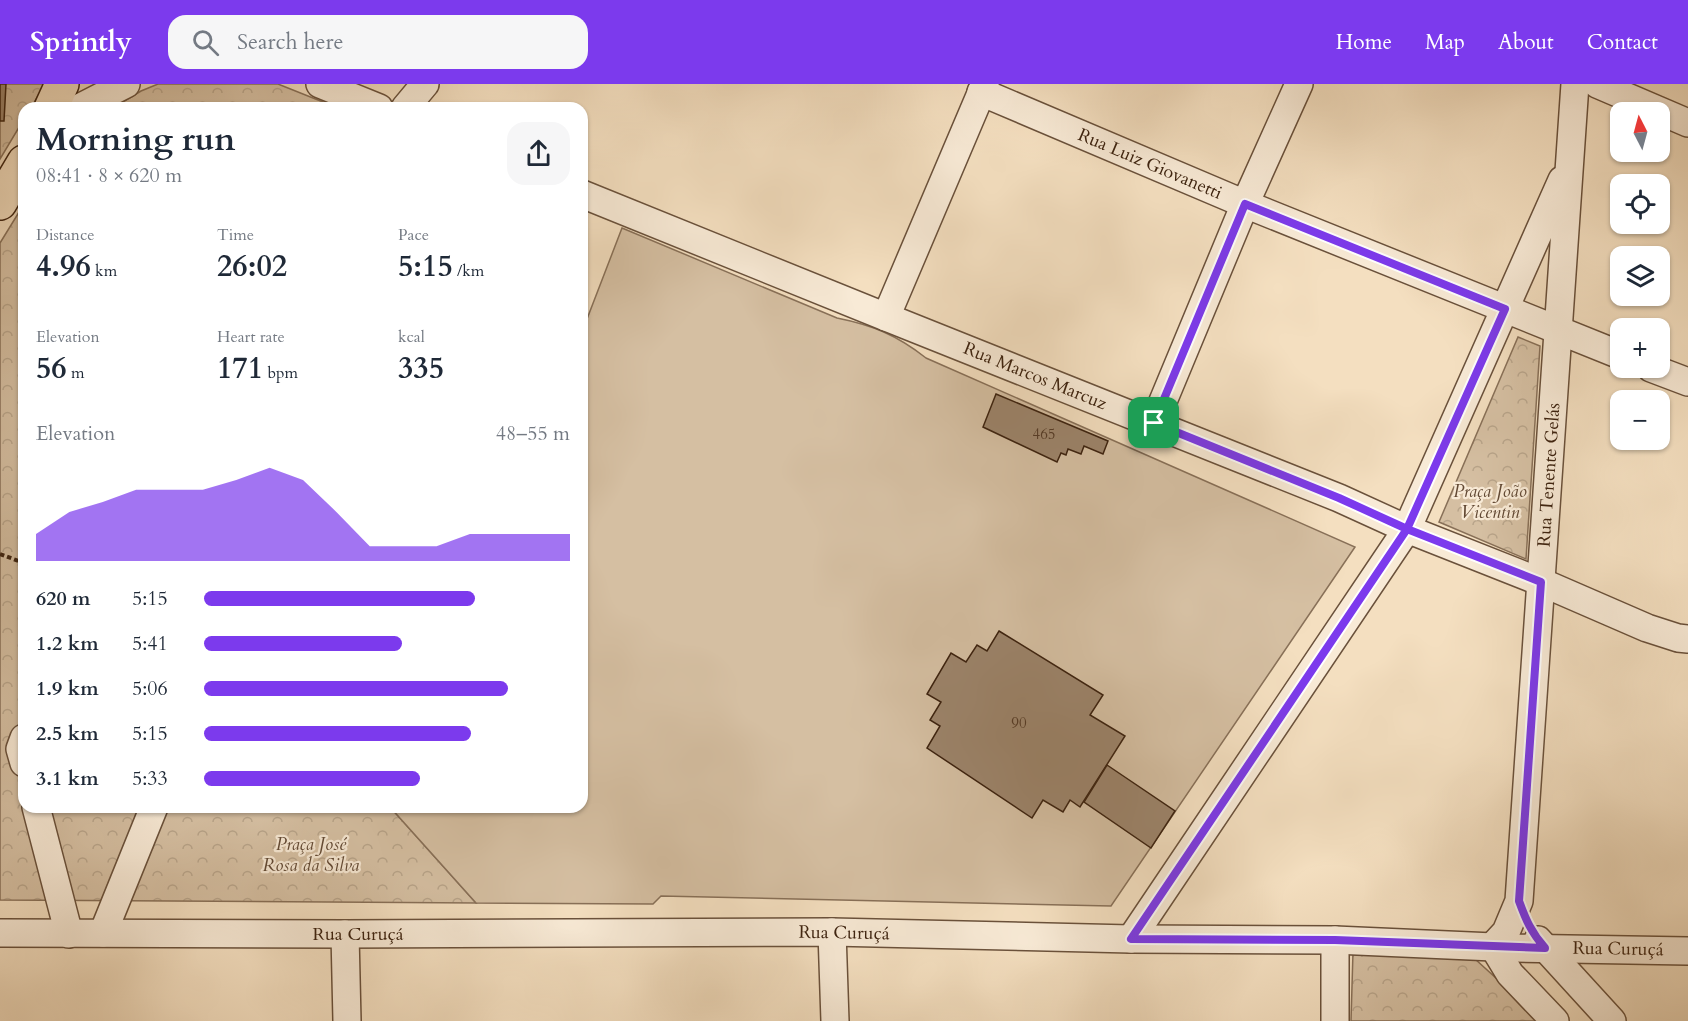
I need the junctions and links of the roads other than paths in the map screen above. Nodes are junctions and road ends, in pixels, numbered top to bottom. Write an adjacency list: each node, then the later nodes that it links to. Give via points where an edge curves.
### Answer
1 (62, 84): 9 (main road)
2 (126, 84): 10 (street)
3 (320, 84): 11 (street)
4 (425, 84): 12 (street); 13 (street)
5 (1299, 84): 19 (street)
6 (1575, 84): 15 (street, Rua Tenente Gelás)
7 (1596, 84): 14 (street)
8 (983, 88): 19 (street, Rua Luiz Giovanetti); 21 (street)
9 (54, 102)
10 (91, 102)
11 (364, 102)
12 (410, 102)
13 (429, 102)
14 (1688, 123)
15 (1569, 165): 20 (street); 22 (street, Rua Tenente Gelás)
16 (18, 172): 18 (main road)
17 (588, 196): 21 (street, Rua Marcos Marcuz)
18 (0, 203)
19 (1245, 204): 20 (street, Rua Luiz Giovanetti); 26 (street)
20 (1505, 309): 22 (street, Rua Luiz Giovanetti); 27 (street)
21 (886, 317): 26 (street, Rua Marcos Marcuz)
22 (1559, 330): 23 (street, Rua Luiz Giovanetti); 28 (street, Rua Tenente Gelás)
23 (1610, 351)
24 (1670, 375): 25 (street)
25 (1688, 382)
26 (1154, 423): 27 (street, Rua Marcos Marcuz)
27 (1407, 529): 28 (street, Rua Marcos Marcuz); 38 (street)
28 (1541, 582): 29 (street, Rua Marcos Marcuz, via 1647,628); 32 (street, Rua Tenente Gelás)
29 (1684, 631)
30 (38, 813): 36 (street)
31 (152, 813): 35 (street)
32 (1519, 901): 40 (street, Rua Tenente Gelás, via 1506,932); 41 (street, Rua Tenente Gelás, via 1531,930)
33 (832, 932): 37 (street, Rua Curuçá); 38 (street, Rua Curuçá); 44 (street)
34 (0, 933): 36 (street, Rua Curuçá)
35 (104, 933): 36 (street, Rua Curuçá); 37 (street, Rua Curuçá)
36 (69, 934)
37 (345, 934): 43 (street)
38 (1131, 939): 39 (street, Rua Curuçá)
39 (1335, 940): 40 (street, Rua Curuçá); 45 (street)
40 (1493, 946): 41 (street, Rua Curuçá); 46 (street, via 1510,974)
41 (1545, 948): 42 (street, Rua Curuçá); 47 (street, Rua Tenente Gelás)
42 (1688, 951)
43 (347, 1021)
44 (835, 1021)
45 (1335, 1021)
46 (1555, 1021)
47 (1612, 1021)

